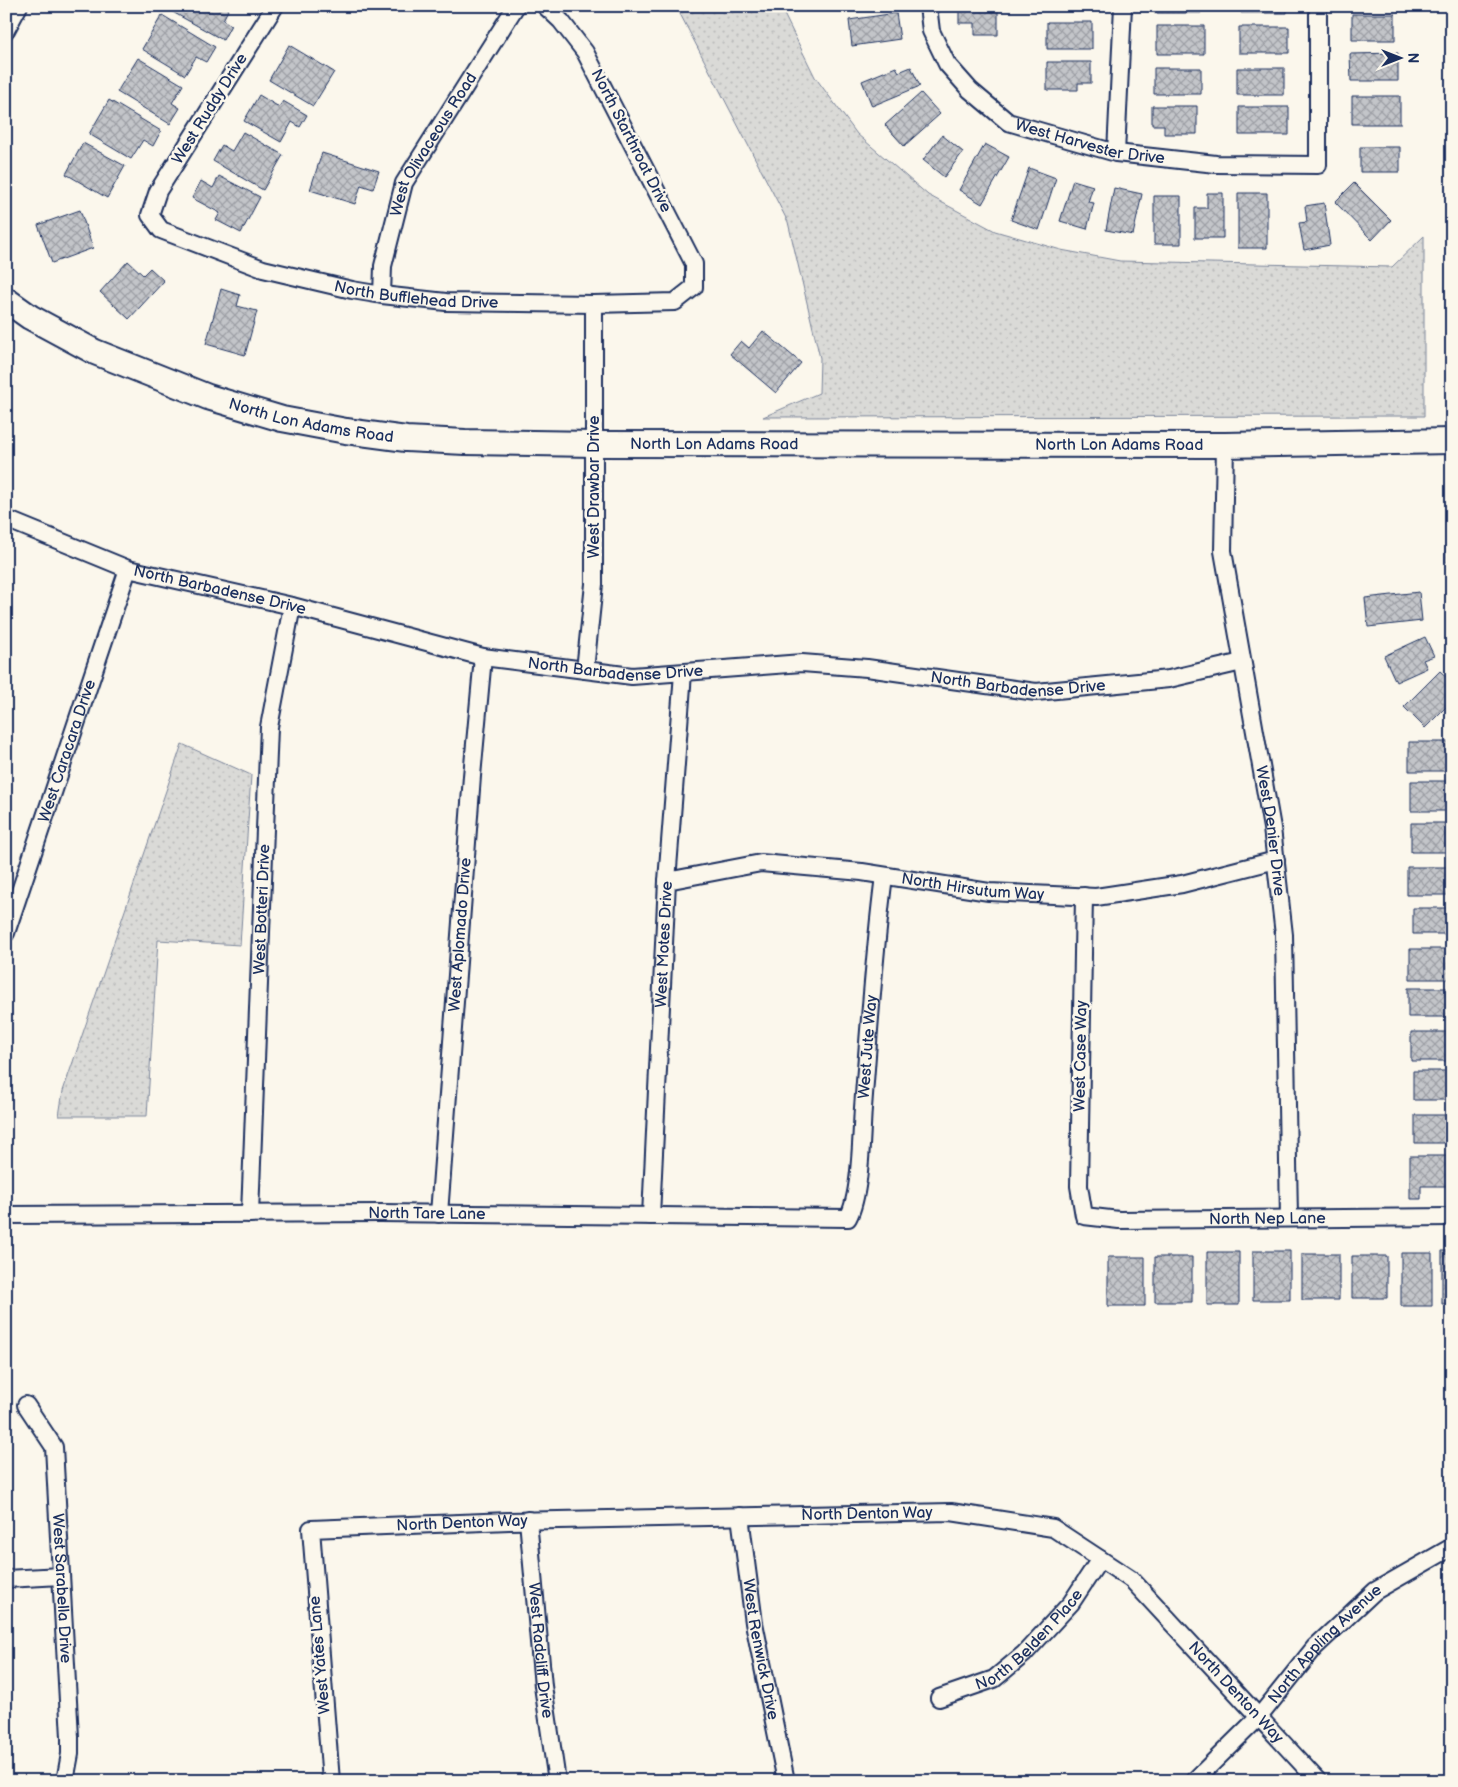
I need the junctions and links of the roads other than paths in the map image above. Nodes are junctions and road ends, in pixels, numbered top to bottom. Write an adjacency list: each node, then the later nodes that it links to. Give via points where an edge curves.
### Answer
1 (19, 6): 8 (street)
2 (275, 6): 10 (street, West Ruddy Drive, via 158,191)
3 (516, 6): 12 (street, West Olivaceous Road, via 404,184 384,266)
4 (545, 6): 11 (street, North Starthroat Drive, via 585,52 694,264)
5 (928, 6): 9 (street, West Harvester Drive, via 931,31 947,64 970,90 1008,122)
6 (1123, 6): 9 (street)
7 (1318, 6): 9 (street, West Harvester Drive, via 1318,165 1216,164)
8 (6, 30)
9 (1116, 153)
10 (150, 215): 12 (street, North Bufflehead Drive, via 161,230 263,269)
11 (694, 287): 14 (street, North Bufflehead Drive, via 675,302)
12 (382, 295): 14 (street, North Bufflehead Drive, via 446,302)
13 (6, 300): 16 (street, North Lon Adams Road, via 30,317 95,352 208,397 282,419 406,439)
14 (594, 304): 16 (street, West Drawbar Drive)
15 (1452, 441): 17 (street, North Lon Adams Road)
16 (594, 444): 17 (street, North Lon Adams Road); 23 (street, West Drawbar Drive, via 594,584)
17 (1225, 445): 22 (street, West Denier Drive, via 1223,551)
18 (6, 519): 19 (street, North Barbadense Drive)
19 (128, 569): 20 (street, North Barbadense Drive); 29 (street, West Caracara Drive)
20 (292, 606): 21 (street, North Barbadense Drive); 30 (street, West Botteri Drive, via 269,727)
21 (483, 657): 23 (street, North Barbadense Drive); 31 (street, West Aplomado Drive)
22 (1242, 662): 24 (street, North Barbadense Drive, via 1169,679 1036,692 867,668 802,663); 25 (street, West Denier Drive)
23 (584, 670): 24 (street, North Barbadense Drive, via 632,676)
24 (683, 672): 27 (street, West Motes Drive)
25 (1276, 860): 28 (street, North Hirsutum Way, via 1182,884); 37 (street, West Denier Drive, via 1284,935)
26 (884, 876): 27 (street, North Hirsutum Way, via 761,863); 28 (street, North Hirsutum Way, via 989,892); 36 (street, West Jute Way, via 858,1168 853,1209)
27 (667, 881): 33 (street, West Motes Drive)
28 (1084, 896): 34 (street, West Case Way, via 1079,1186)
29 (6, 932)
30 (250, 1214): 31 (street, North Tare Lane); 32 (street, North Tare Lane)
31 (439, 1214): 33 (street, North Tare Lane)
32 (6, 1215)
33 (651, 1216): 36 (street, North Tare Lane)
34 (1084, 1216): 37 (street, North Nep Lane, via 1119,1220)
35 (1452, 1217): 37 (street, North Nep Lane)
36 (848, 1218)
37 (1289, 1218)
38 (26, 1405): 44 (street, West Sarabella Drive, via 54,1447)
39 (740, 1516): 40 (street, North Denton Way); 43 (street, North Denton Way, via 951,1512 1053,1528); 51 (street, West Renwick Drive, via 754,1623)
40 (528, 1520): 41 (street, North Denton Way); 50 (street, West Radcliff Drive, via 543,1686)
41 (311, 1529): 49 (street, West Yates Lane)
42 (1452, 1547): 47 (street, North Appling Avenue, via 1375,1591 1315,1647)
43 (1100, 1559): 46 (street, North Belden Place, via 1072,1603 1024,1654 994,1680); 47 (street, North Denton Way, via 1132,1580)
44 (61, 1576): 45 (street); 48 (street, West Sarabella Drive, via 70,1736)
45 (6, 1578)
46 (938, 1698)
47 (1259, 1717): 52 (street, North Appling Avenue); 53 (street, North Denton Way)
48 (65, 1781)
49 (331, 1781)
50 (557, 1781)
51 (786, 1781)
52 (1194, 1781)
53 (1318, 1781)

